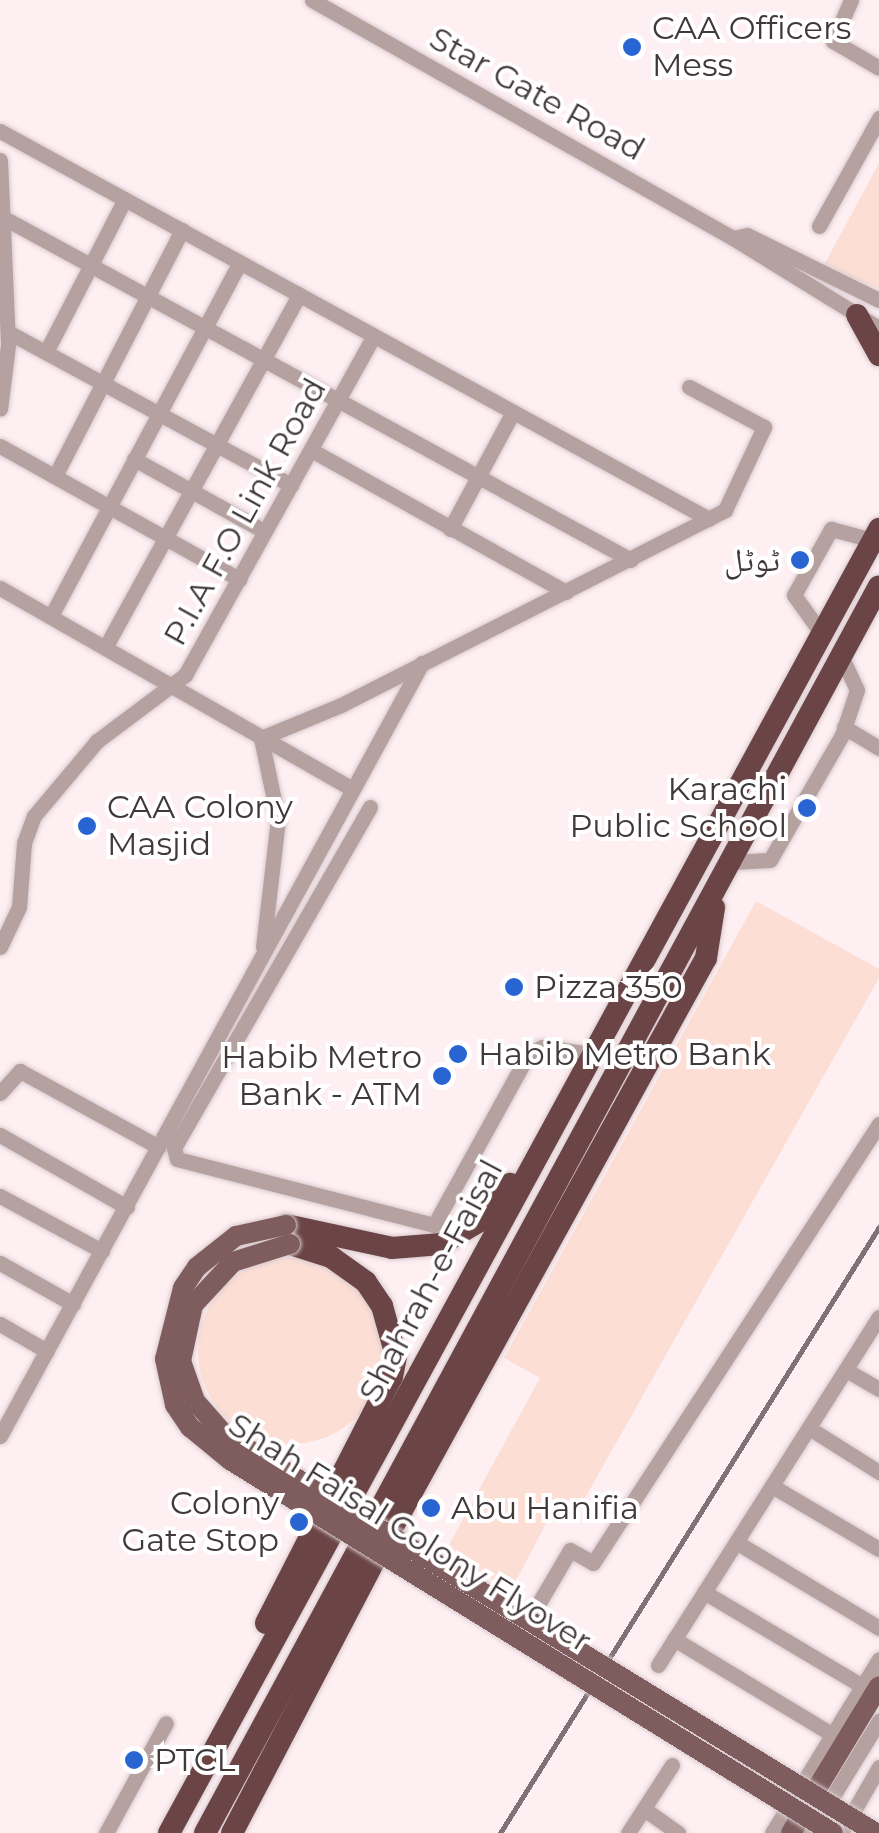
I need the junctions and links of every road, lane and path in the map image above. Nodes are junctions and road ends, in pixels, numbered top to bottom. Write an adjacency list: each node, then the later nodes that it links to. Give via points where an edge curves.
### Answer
1 (312, 0): 11 (street, Star Gate Road)
2 (851, 0): 3 (street, via 833,41)
3 (879, 68)
4 (879, 118): 9 (street)
5 (0, 131): 7 (street)
6 (0, 160): 8 (street)
7 (126, 198): 10 (street); 13 (street)
8 (4, 218): 13 (street); 20 (street)
9 (819, 226)
10 (182, 230): 12 (street); 15 (street)
11 (733, 238): 16 (street, Star Gate Road, via 747,235); 17 (street, Star Gate Road)
12 (240, 262): 14 (street); 18 (street)
13 (91, 266): 15 (street); 22 (street)
14 (299, 294): 21 (street); 24 (street)
15 (148, 296): 18 (street); 25 (street)
16 (879, 300)
17 (857, 315): 19 (street, Star Gate Road); 23 (highway)
18 (205, 328): 24 (street); 30 (street)
19 (879, 328)
20 (8, 332): 22 (street); 28 (street)
21 (374, 336): 27 (street, P.I.A F.O Link Road); 29 (street)
22 (46, 352): 25 (street)
23 (879, 355)
24 (263, 360): 27 (street); 31 (street)
25 (103, 383): 30 (street); 35 (street)
26 (689, 386): 40 (street, via 764,427 725,510)
27 (338, 402): 33 (street, P.I.A F.O Link Road); 36 (street)
28 (0, 409)
29 (513, 412): 36 (street); 40 (street)
30 (159, 413): 31 (street); 34 (street)
31 (217, 444): 37 (street); 38 (street)
32 (0, 446): 35 (street)
33 (311, 450): 37 (street, P.I.A F.O Link Road); 41 (street)
34 (134, 459): 38 (street); 39 (street)
35 (55, 476): 39 (street)
36 (478, 477): 41 (street); 45 (street)
37 (290, 485): 42 (street, P.I.A F.O Link Road)
38 (191, 491): 42 (street); 44 (street)
39 (109, 506): 44 (street); 50 (street)
40 (709, 519): 45 (street)
41 (450, 529): 49 (street)
42 (264, 531): 46 (street, P.I.A F.O Link Road)
43 (876, 534): 51 (highway, Shahrah-e-Faisal); 51 (street, via 831,529 794,595)
44 (166, 537): 46 (street); 52 (street)
45 (631, 560): 49 (street)
46 (239, 579): 55 (street, P.I.A F.O Link Road, via 185,675)
47 (879, 586): 53 (highway, Shahrah-e-Faisal)
48 (0, 588): 50 (street)
49 (566, 592): 54 (street)
50 (50, 616): 52 (street)
51 (822, 634): 65 (highway, Shahrah-e-Faisal)
52 (106, 646): 55 (street)
53 (842, 658): 56 (street, via 857,690); 61 (highway, Shahrah-e-Faisal)
54 (422, 663): 57 (street); 59 (street)
55 (169, 685): 57 (street); 63 (street, P.I.A F.O Link Road, via 97,741 34,816 24,843 19,907)
56 (844, 727): 58 (street); 61 (street, via 770,860)
57 (261, 738): 59 (street); 64 (street, via 278,819)
58 (879, 748)
59 (352, 790): 64 (street)
60 (370, 807): 65 (street, via 172,1154 434,1225 528,1055 542,1047)
61 (732, 862): 62 (highway, Shahrah-e-Faisal)
62 (717, 890): 86 (highway, via 706,958); 107 (highway, Shahrah-e-Faisal)
63 (0, 947)
64 (264, 947): 70 (street)
65 (592, 1054): 69 (highway, Shahrah-e-Faisal)
66 (0, 1093): 70 (street, via 20,1071)
67 (879, 1124): 90 (street, via 593,1563 570,1550)
68 (0, 1136): 72 (street)
69 (540, 1145): 73 (highway, via 478,1222 441,1244 392,1248); 106 (highway, Shahrah-e-Faisal)
70 (159, 1147): 72 (street)
71 (0, 1196): 74 (street)
72 (126, 1206): 74 (street)
73 (288, 1235): 86 (main road, Shah Faisal Colony Flyover, bridge, via 208,1282 184,1334 187,1384 224,1434); 106 (highway, via 366,1282 392,1338 394,1366)
74 (102, 1251): 76 (street)
75 (0, 1263): 76 (street)
76 (73, 1304): 79 (street)
77 (879, 1317): 80 (street)
78 (0, 1324): 79 (street)
79 (47, 1350): 83 (street)
80 (846, 1370): 81 (street); 82 (street)
81 (879, 1389)
82 (809, 1428): 84 (street); 85 (street)
83 (0, 1436)
84 (879, 1472)
85 (772, 1486): 87 (street); 88 (street)
86 (386, 1540): 90 (main road, Shah Faisal Colony Flyover, bridge); 103 (main road, Shah Faisal Colony Flyover, bridge); 108 (highway)
87 (736, 1542): 89 (street); 91 (street)
88 (879, 1549)
89 (704, 1592): 92 (street); 95 (street)
90 (530, 1618): 101 (main road, Shah Faisal Colony Flyover, bridge)
91 (879, 1628)
92 (674, 1639): 94 (street); 98 (street)
93 (879, 1659): 95 (street)
94 (658, 1664)
95 (871, 1686): 98 (street); 101 (main road)
96 (879, 1721): 103 (street)
97 (166, 1723): 104 (street)
98 (833, 1735): 111 (street)
99 (672, 1765): 102 (street)
100 (879, 1767): 113 (street)
101 (813, 1795): 114 (main road, Shah Faisal Colony Flyover, bridge)
102 (644, 1810): 109 (street); 110 (street)
103 (801, 1827): 112 (main road, Shah Faisal Colony Flyover, bridge)
104 (108, 1828): 105 (street)
105 (128, 1833)
106 (167, 1833)
107 (205, 1833)
108 (232, 1833)
109 (628, 1833)
110 (678, 1833)
111 (772, 1833)
112 (833, 1833)
113 (842, 1833)
114 (876, 1833)

